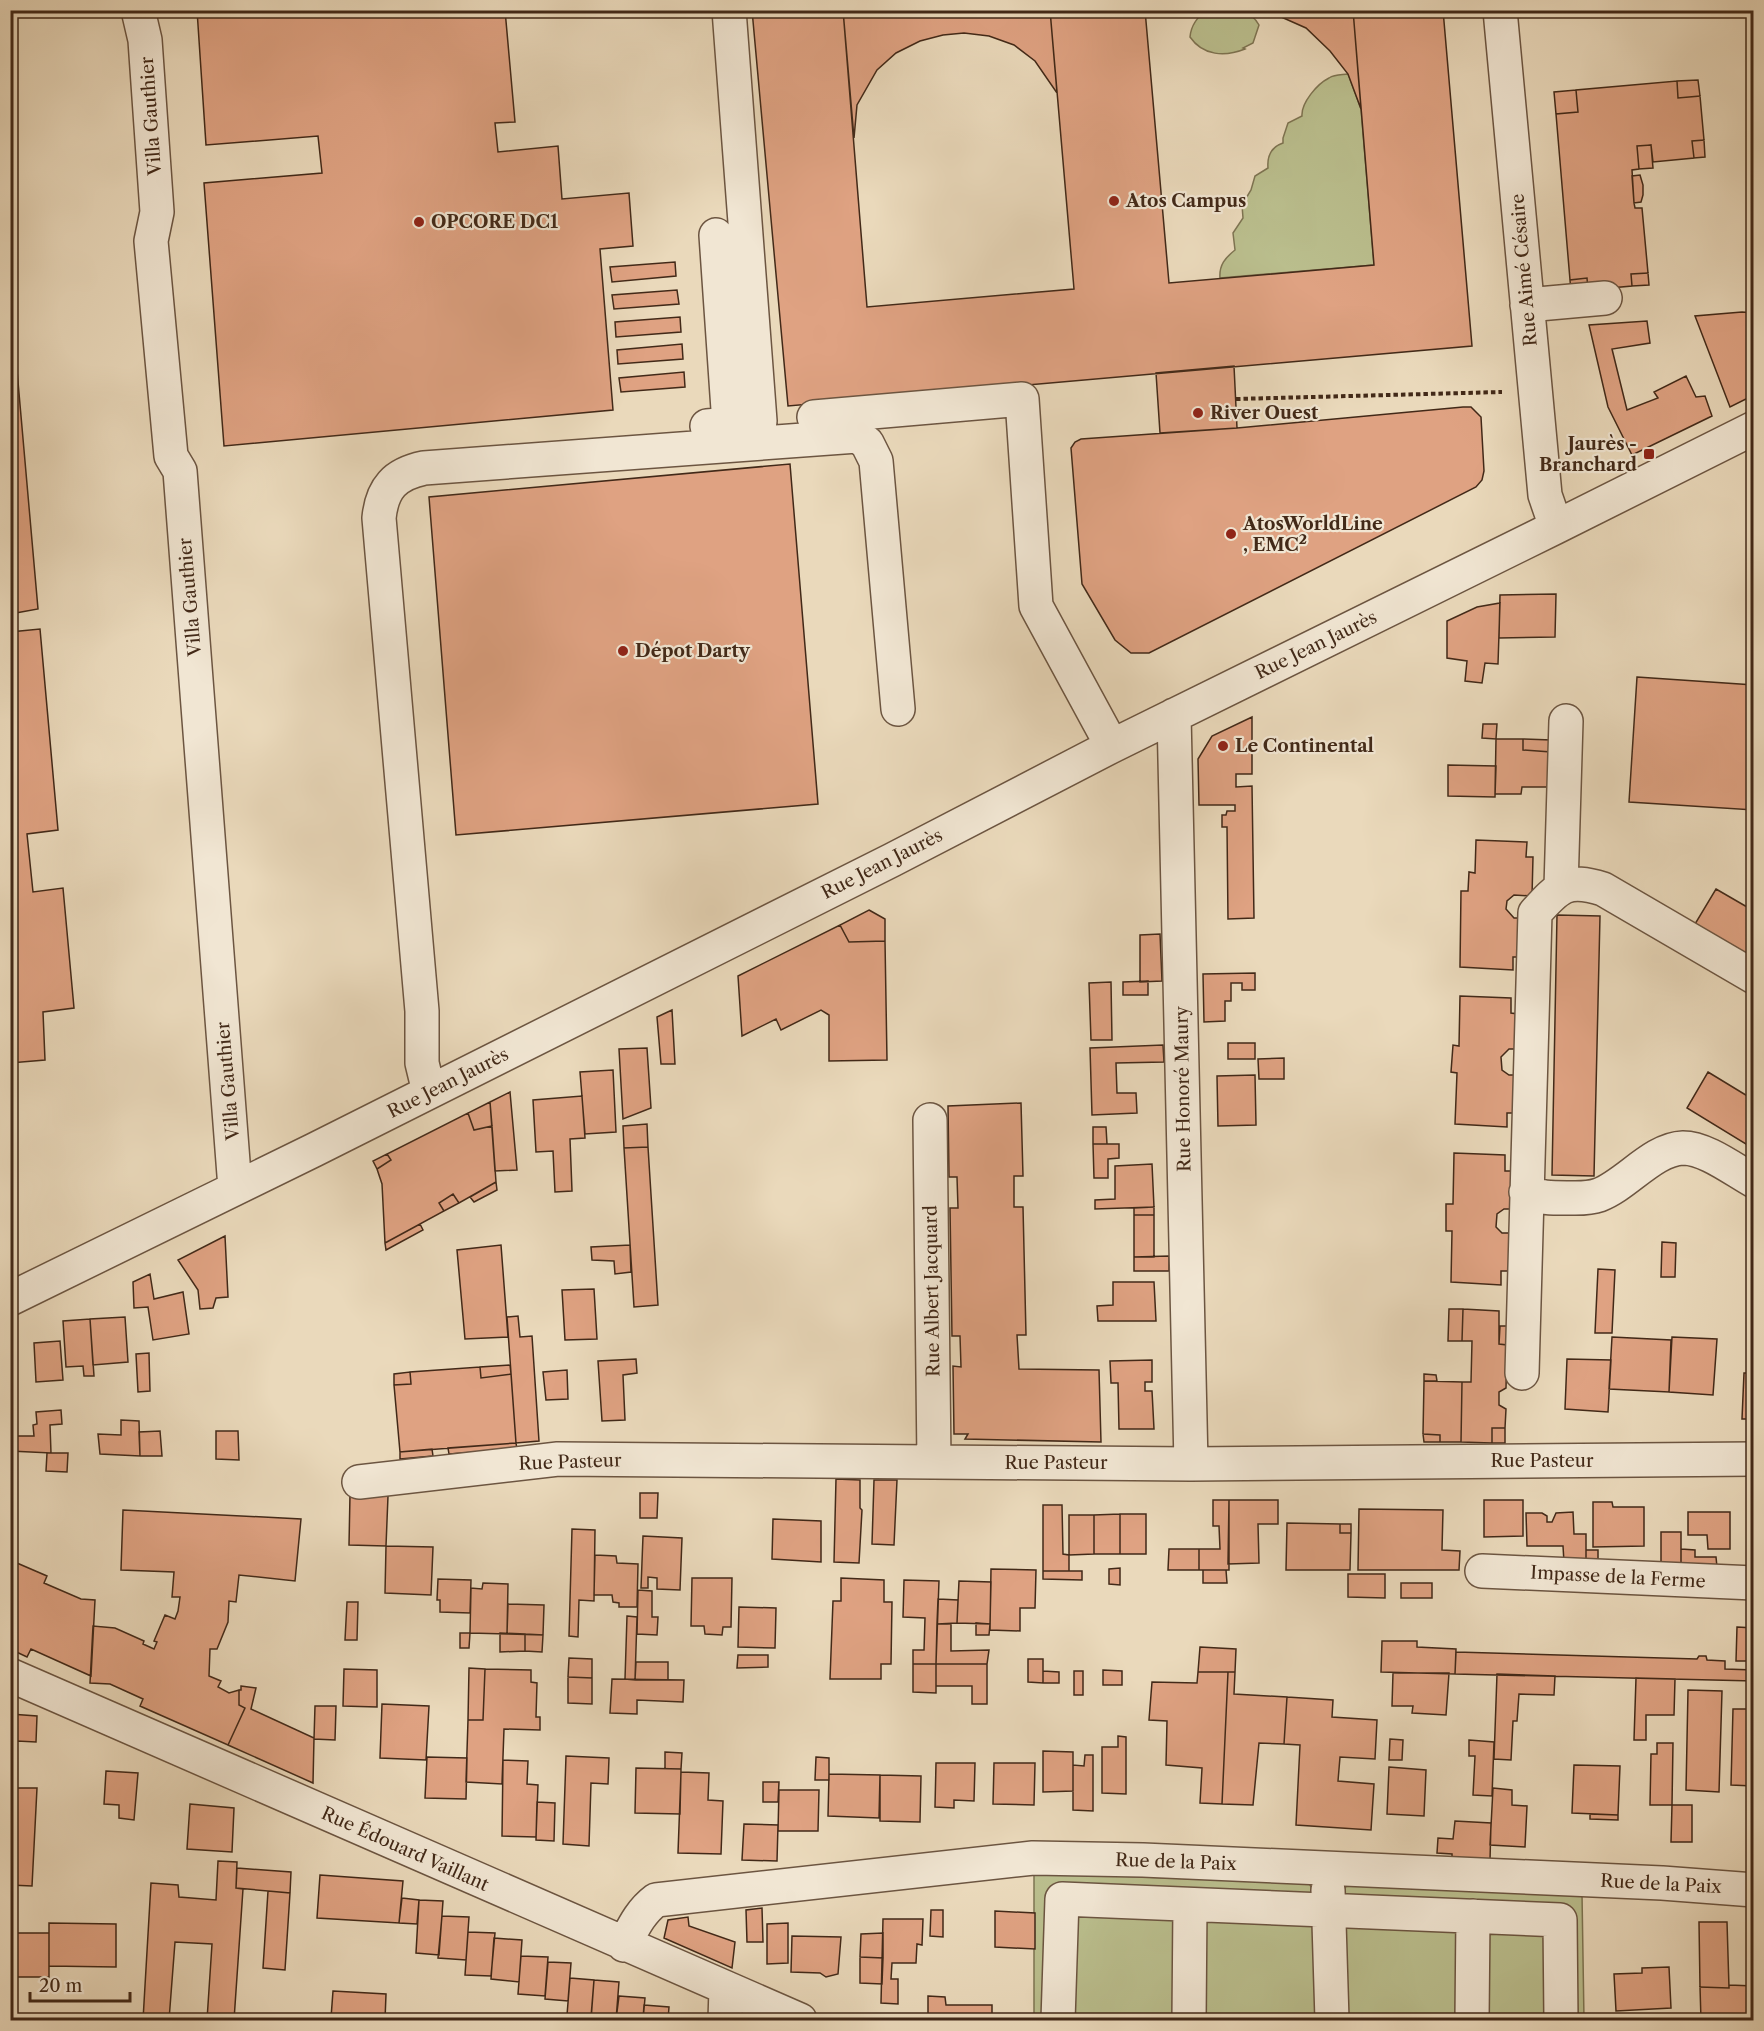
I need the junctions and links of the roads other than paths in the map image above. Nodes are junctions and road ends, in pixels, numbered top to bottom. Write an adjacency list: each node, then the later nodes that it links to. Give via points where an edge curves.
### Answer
1 (138, 10): 19 (street, Villa Gauthier, via 145,40 157,212 151,241 171,456 180,471)
2 (729, 10): 7 (street)
3 (1500, 10): 6 (street, Rue Aimé Césaire)
4 (716, 235): 7 (street)
5 (1605, 298): 6 (street)
6 (1527, 305): 9 (street, Rue Aimé Césaire, via 1545,495)
7 (732, 424): 13 (street, via 1022,399 1036,606)
8 (1754, 428): 9 (street, Rue Jean Jaurès)
9 (1556, 527): 11 (street, Rue Jean Jaurès)
10 (898, 709): 16 (street, via 876,461 867,443 857,436 436,467 408,471 393,482 380,505 379,518 422,1011 422,1063)
11 (1174, 715): 13 (street, Rue Jean Jaurès); 25 (street, Rue Honoré Maury)
12 (1566, 721): 14 (street)
13 (1112, 746): 16 (street, Rue Jean Jaurès)
14 (1561, 887): 15 (street, via 1582,883 1603,889); 20 (street, via 1535,913)
15 (1754, 977)
16 (429, 1092): 19 (street, Rue Jean Jaurès)
17 (930, 1120): 24 (street, Rue Albert Jacquard)
18 (1754, 1182): 20 (street, via 1716,1159 1682,1148 1669,1151 1601,1194 1587,1198 1540,1198)
19 (235, 1188): 21 (street, Rue Jean Jaurès)
20 (1526, 1192): 22 (street)
21 (10, 1299)
22 (1522, 1373)
23 (1754, 1459): 25 (street, Rue Pasteur)
24 (934, 1462): 25 (street, Rue Pasteur); 26 (street, Rue Pasteur, via 558,1460)
25 (1191, 1464)
26 (359, 1482)
27 (1482, 1571): 28 (street, Impasse de la Ferme)
28 (1754, 1583)
29 (10, 1675): 35 (street, Rue Édouard Vaillant)
30 (1328, 1869): 31 (street, Rue de la Paix); 33 (street); 35 (street, Rue de la Paix, via 1021,1859 656,1900 647,1906)
31 (1754, 1890)
32 (1190, 1905): 33 (street); 38 (street, via 1062,1899); 39 (street)
33 (1329, 1911): 34 (street); 40 (street)
34 (1473, 1916): 41 (street); 42 (street, via 1560,1920)
35 (624, 1945): 36 (street, Rue Édouard Vaillant)
36 (726, 2005): 37 (street, Rue Édouard Vaillant)
37 (800, 2020)
38 (1058, 2020)
39 (1189, 2020)
40 (1332, 2020)
41 (1472, 2020)
42 (1561, 2020)

